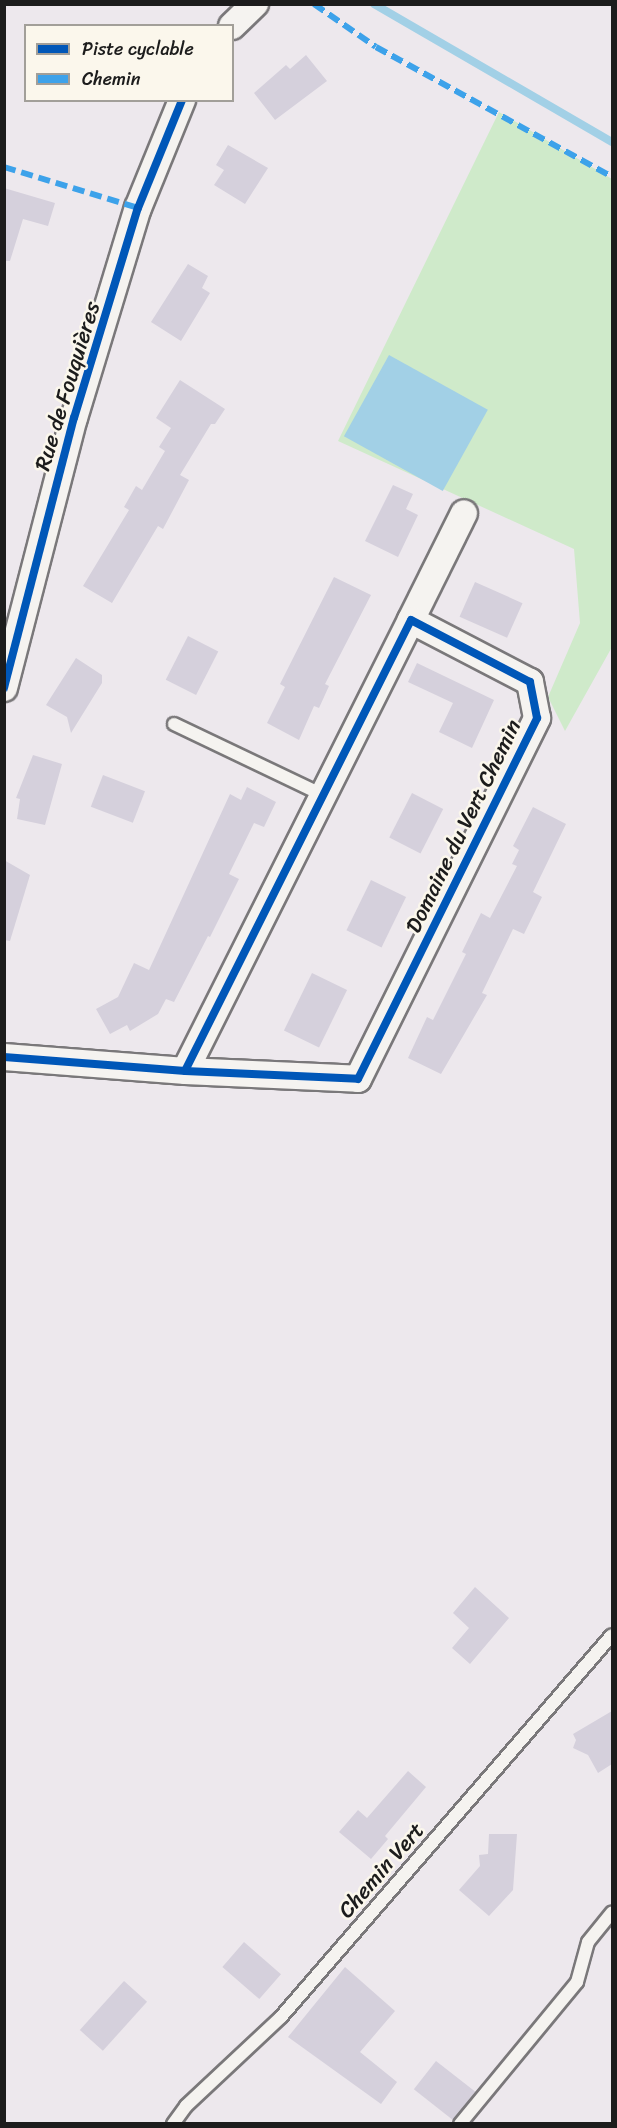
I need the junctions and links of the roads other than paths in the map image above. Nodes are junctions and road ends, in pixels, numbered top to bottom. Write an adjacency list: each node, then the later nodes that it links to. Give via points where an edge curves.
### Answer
1 (255, 4): 2 (street)
2 (234, 24)
3 (181, 102): 6 (street, Rue de Fouquières, via 138,208)
4 (464, 513): 5 (street)
5 (411, 620): 9 (street); 11 (street, Domaine du Vert Chemin, via 530,682 537,718 358,1078)
6 (11, 629): 7 (street, Rue de Fouquières)
7 (4, 688)
8 (174, 724): 9 (lane)
9 (325, 796): 11 (street)
10 (4, 1058): 11 (street, Domaine du Vert Chemin)
11 (185, 1071)
12 (612, 1635): 14 (lane, Chemin Vert, via 281,2017 186,2106)
13 (612, 1912): 15 (lane, via 588,1941 577,1982)
14 (173, 2124)
15 (460, 2124)

